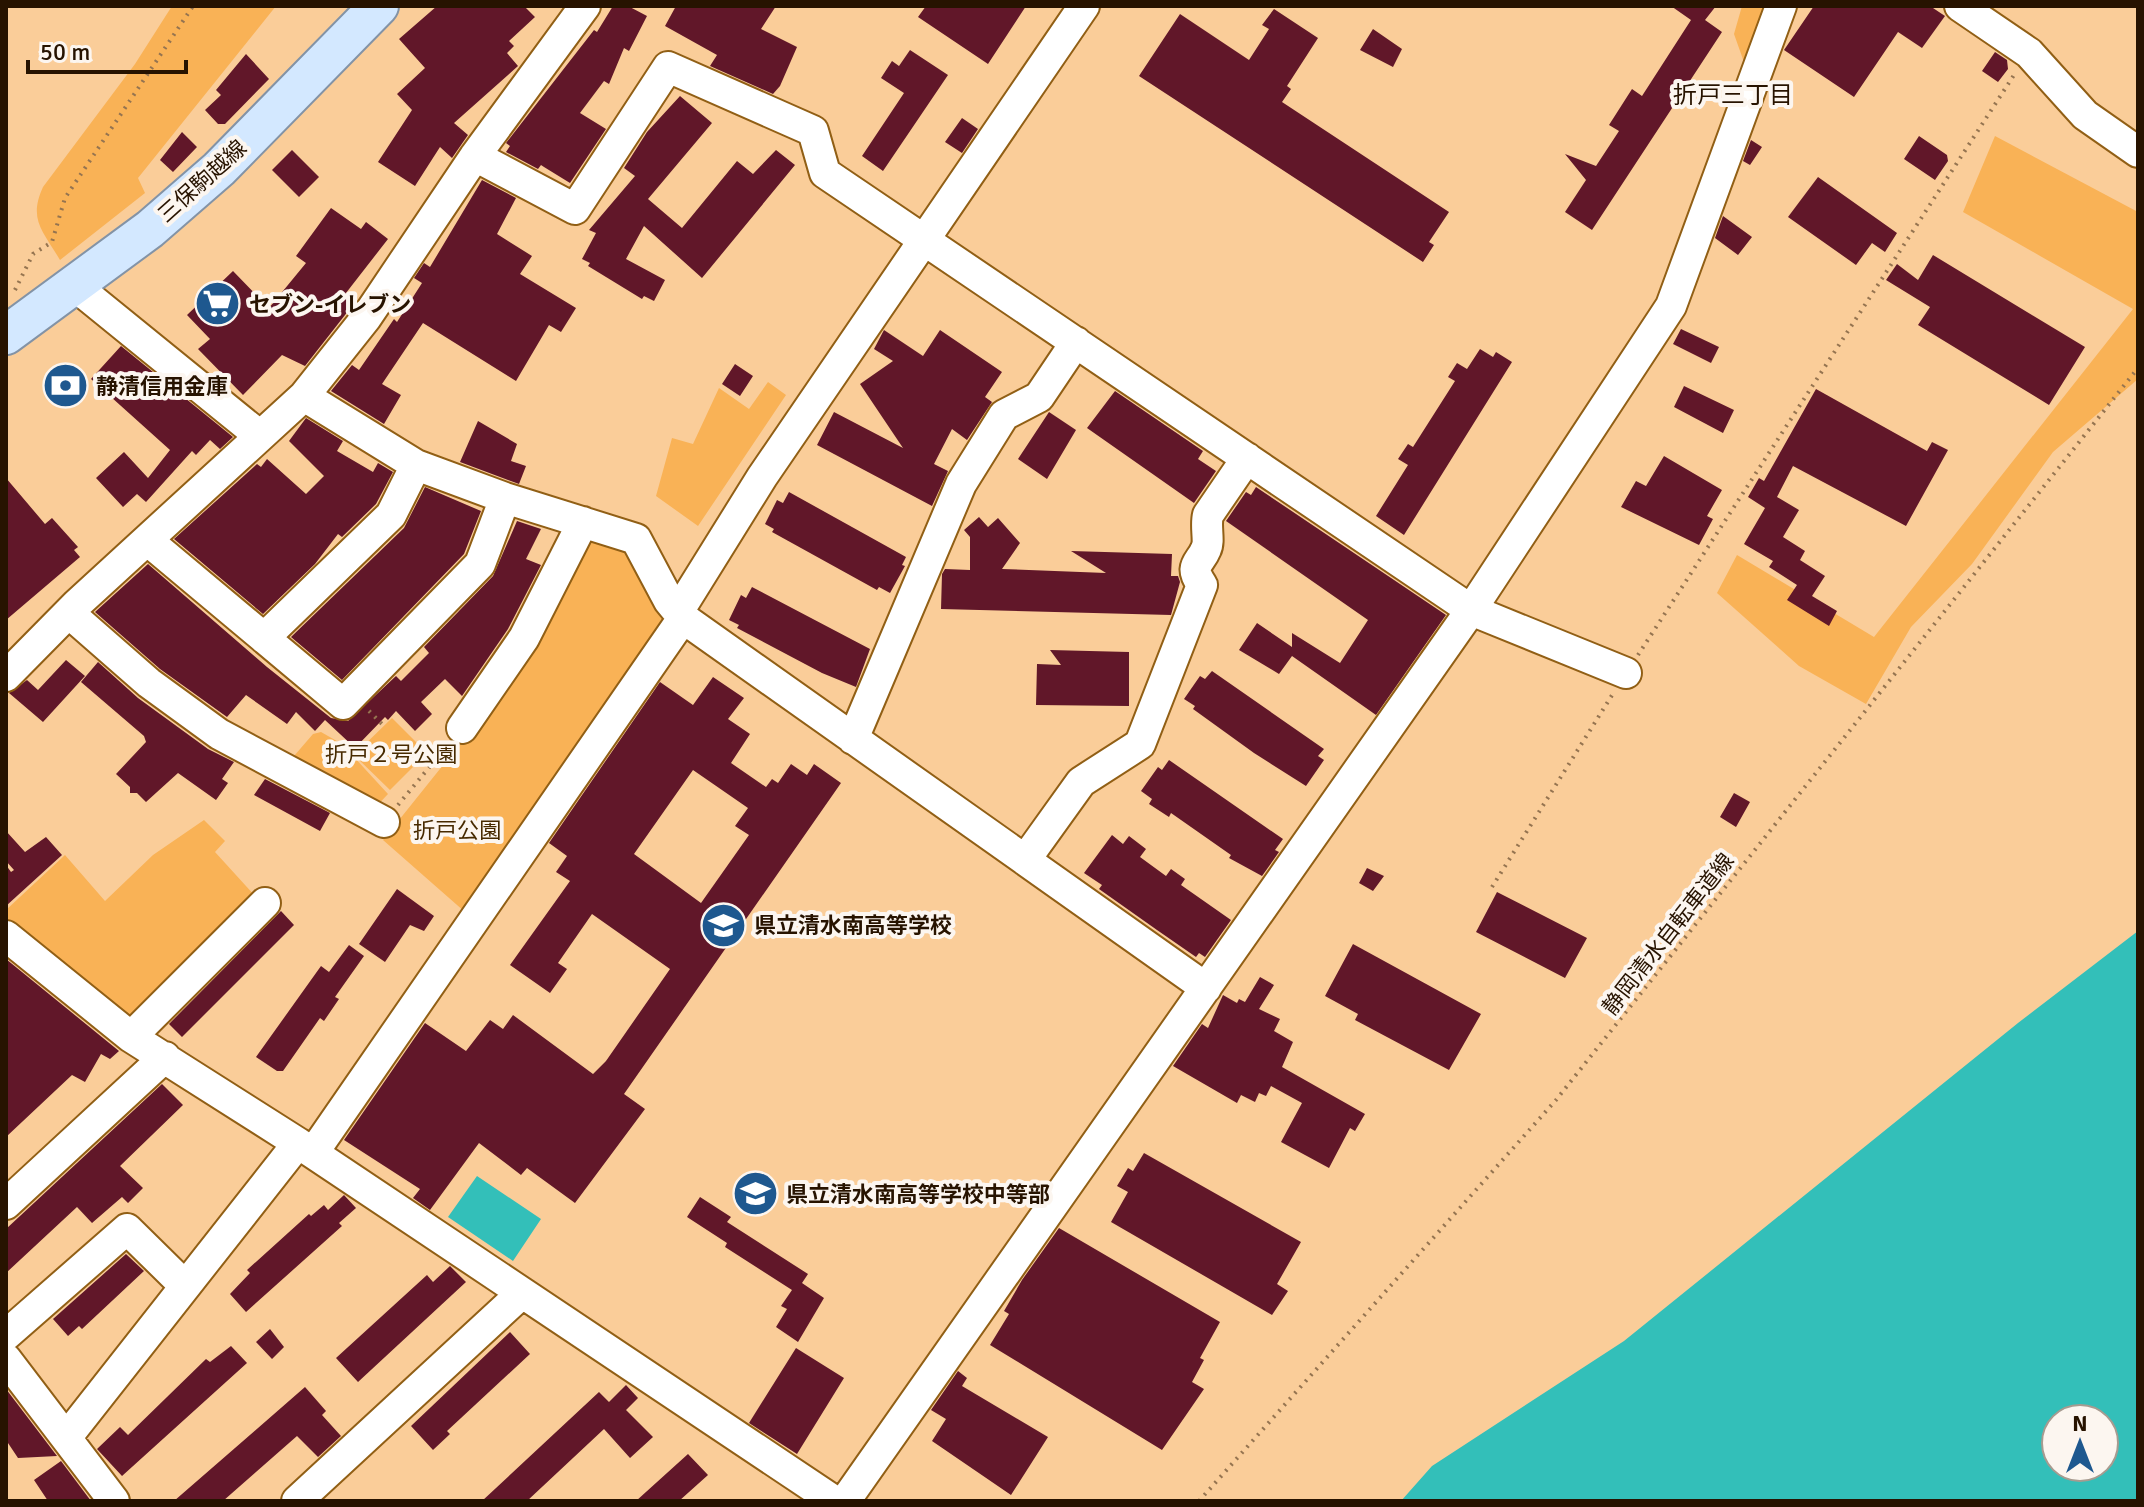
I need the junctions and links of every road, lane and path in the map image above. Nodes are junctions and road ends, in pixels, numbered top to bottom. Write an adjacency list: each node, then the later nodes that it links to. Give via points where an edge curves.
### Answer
1 (193, 6): 12 (path, via 65,198 52,242 33,254)
2 (379, 6): 11 (main road, 三保駒越線, via 219,169)
3 (585, 6): 9 (street)
4 (1084, 6): 10 (street)
5 (1781, 6): 23 (street, via 1671,306)
6 (1960, 6): 7 (street)
7 (2029, 53): 8 (street, via 2085,115); 27 (path)
8 (2138, 152)
9 (475, 156): 10 (street, via 575,209 668,67 813,131 825,173); 16 (street, via 366,318)
10 (927, 241): 14 (street); 25 (street, via 762,477)
11 (74, 285): 13 (main road, 三保駒越線); 17 (street)
12 (16, 289)
13 (6, 335)
14 (1076, 342): 18 (street); 32 (street, via 1039,397 1004,415 979,451)
15 (2138, 368): 52 (path, 静岡清水自転車道線, via 1556,1100)
16 (304, 396): 17 (street); 19 (street)
17 (260, 436): 22 (street)
18 (1247, 458): 23 (street); 34 (street, via 1208,515 1206,549 1196,565 1202,585 1140,744 1081,782)
19 (416, 465): 20 (street); 26 (street, via 391,515)
20 (505, 498): 21 (street); 26 (street, via 480,564 343,704)
21 (583, 522): 25 (street, via 636,539); 31 (street, via 524,638)
22 (147, 540): 24 (street); 26 (street)
23 (1471, 610): 27 (street); 38 (street)
24 (69, 613): 28 (street); 33 (street, via 149,683 219,734)
25 (680, 615): 32 (street); 41 (street)
26 (264, 638)
27 (1626, 673): 35 (path)
28 (6, 676)
29 (372, 714): 30 (path)
30 (384, 726)
31 (462, 728): 33 (path)
32 (853, 739): 34 (street)
33 (384, 822)
34 (1025, 860): 38 (street)
35 (1492, 887)
36 (265, 903): 39 (street)
37 (6, 936): 39 (street)
38 (1206, 988): 51 (street)
39 (131, 1037): 40 (street)
40 (165, 1057): 41 (street); 42 (street)
41 (306, 1148): 43 (street); 44 (street)
42 (6, 1204)
43 (184, 1285): 45 (street, via 127,1229); 47 (street)
44 (522, 1293): 49 (street); 50 (street)
45 (6, 1335)
46 (6, 1359): 47 (street)
47 (66, 1438): 48 (street)
48 (114, 1501)
49 (297, 1501)
50 (834, 1501)
51 (845, 1501)
52 (1199, 1501)

